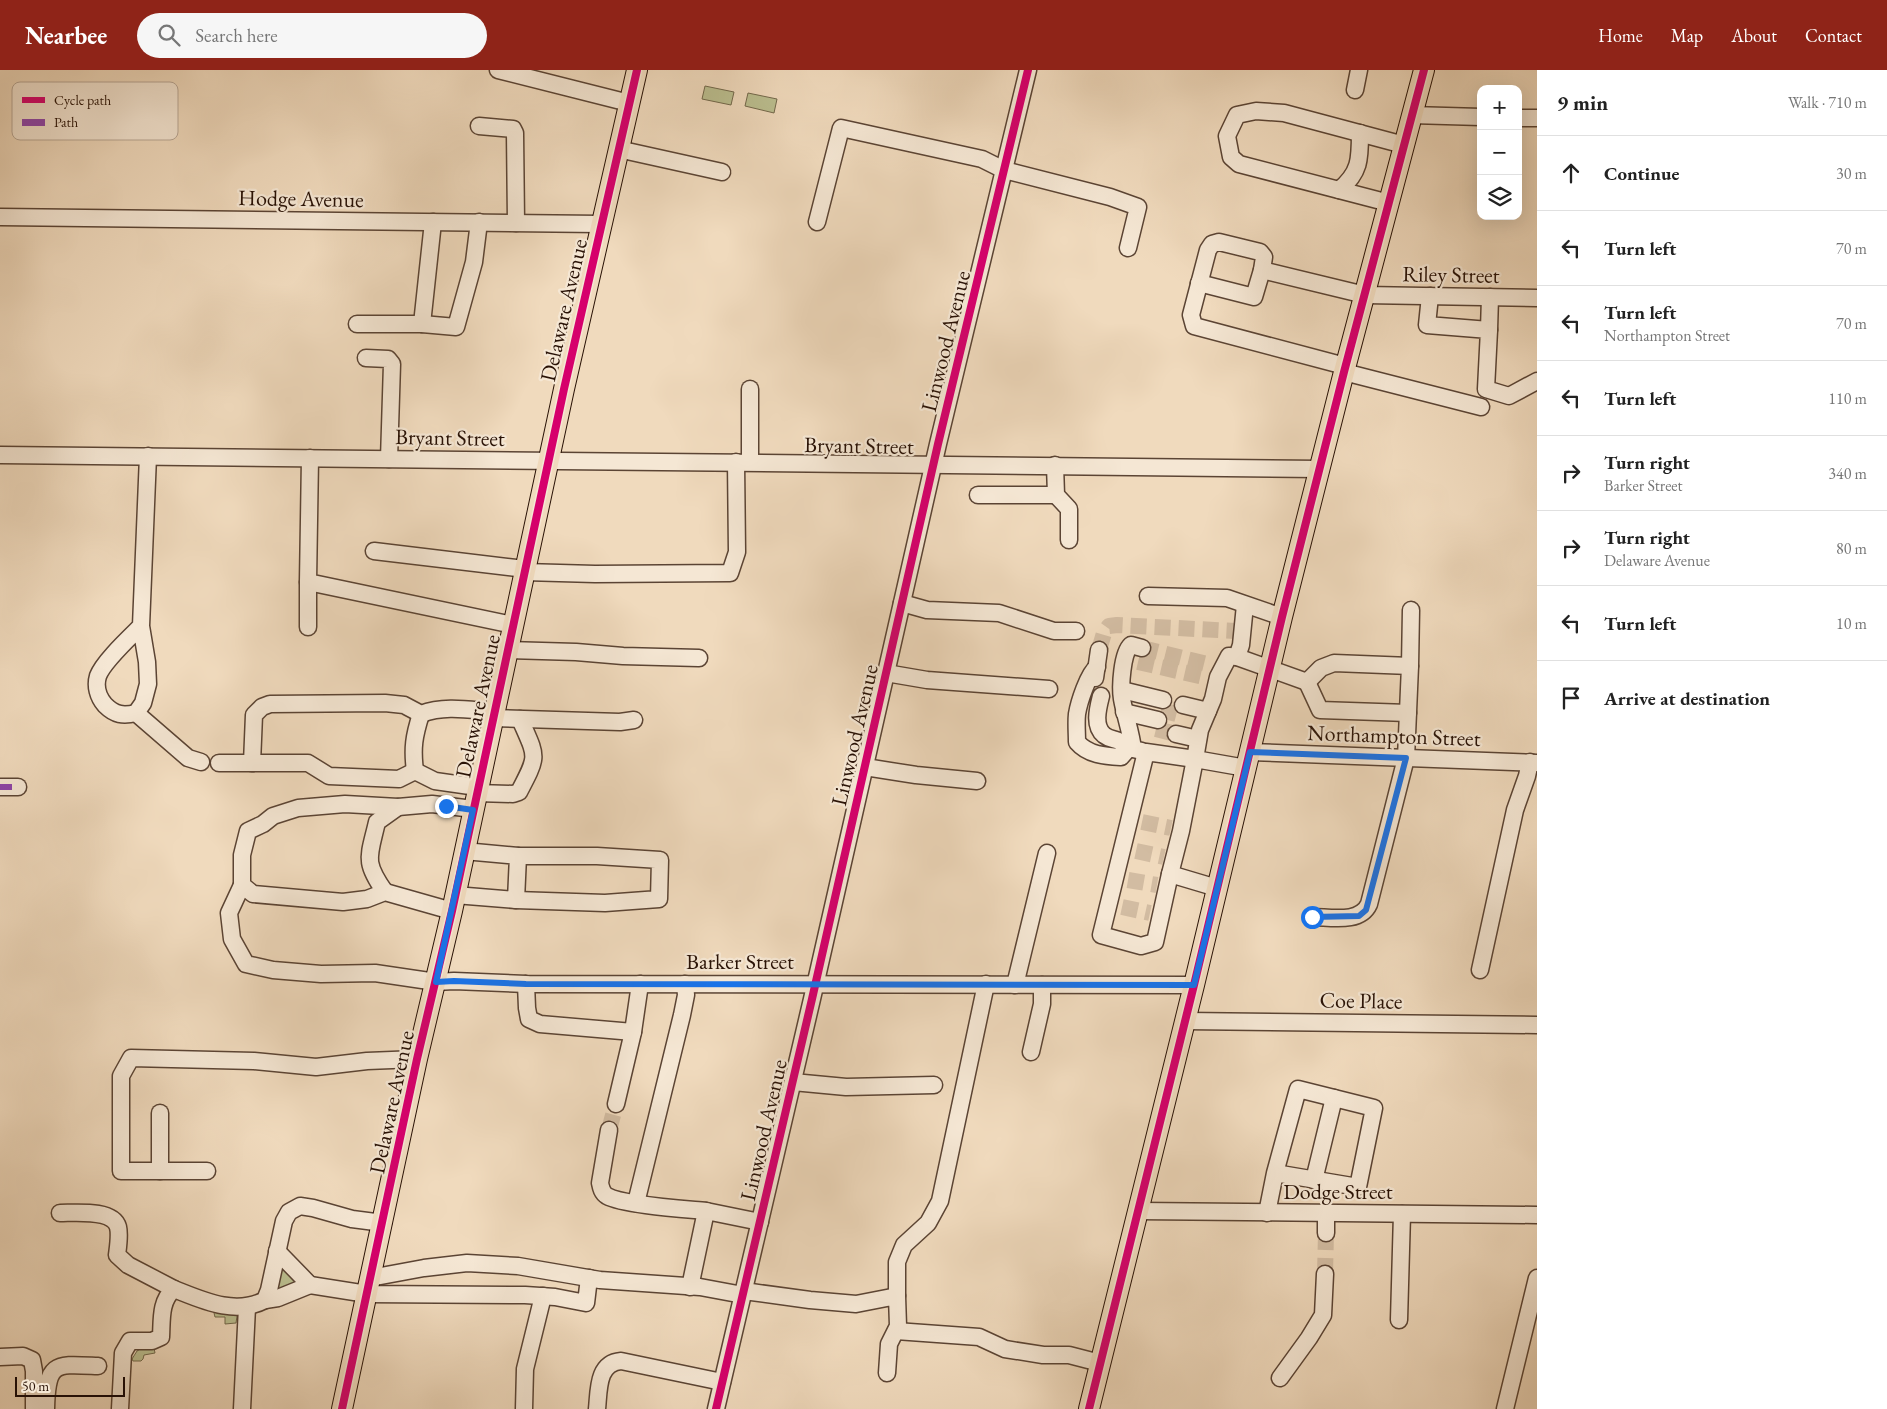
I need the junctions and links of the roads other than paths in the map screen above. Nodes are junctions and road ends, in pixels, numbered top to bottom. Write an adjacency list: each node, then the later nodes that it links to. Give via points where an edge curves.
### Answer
1 (498, 70): 7 (street)
2 (637, 70): 7 (main road, Delaware Avenue)
3 (1028, 70): 16 (street, Linwood Avenue)
4 (1359, 70): 6 (street)
5 (1424, 70): 8 (main road)
6 (1355, 90)
7 (629, 102): 15 (main road, Delaware Avenue)
8 (1412, 116): 9 (street); 14 (main road)
9 (1477, 117)
10 (1522, 118): 11 (street)
11 (1537, 118)
12 (479, 126): 24 (street, via 513,129 515,133)
13 (1360, 133): 14 (street); 18 (street, via 1355,173); 18 (street, via 1284,113 1256,111 1237,115 1227,136 1231,157 1239,164)
14 (1404, 145): 19 (main road)
15 (618, 149): 17 (street); 25 (main road, Delaware Avenue)
16 (1004, 170): 23 (street, via 982,159 841,128); 26 (street, via 1138,206); 47 (street, Linwood Avenue)
17 (722, 172)
18 (1339, 190): 19 (street)
19 (1389, 203): 29 (main road)
20 (0, 217): 21 (street, Hodge Avenue)
21 (433, 222): 22 (street, Hodge Avenue); 34 (street)
22 (479, 222): 24 (street, Hodge Avenue); 34 (street, via 474,262 456,327)
23 (817, 222)
24 (516, 223): 25 (street, Hodge Avenue)
25 (601, 224): 45 (main road, Delaware Avenue)
26 (1128, 248)
27 (1262, 270): 28 (street, via 1254,297); 28 (street, via 1264,260 1260,252 1215,242 1208,250); 29 (street, Riley Street)
28 (1200, 283): 37 (street, via 1191,315 1198,328)
29 (1365, 295): 30 (street, Riley Street); 37 (main road)
30 (1430, 296): 31 (street, Riley Street); 35 (street, via 1427,325)
31 (1490, 297): 32 (street, Riley Street); 35 (street)
32 (1537, 298)
33 (357, 324): 34 (street)
34 (422, 324)
35 (1489, 330): 40 (street)
36 (366, 358): 44 (street, via 388,359 392,364)
37 (1344, 369): 40 (street, via 1479,406); 49 (main road)
38 (1537, 381): 40 (street, via 1509,396)
39 (750, 389): 46 (street)
40 (1486, 389)
41 (0, 455): 42 (street, Bryant Street)
42 (148, 456): 43 (street, Bryant Street); 62 (street)
43 (310, 458): 44 (street, Bryant Street); 55 (street)
44 (389, 459): 45 (street, Bryant Street)
45 (548, 460): 46 (street, Bryant Street); 54 (main road, Delaware Avenue)
46 (743, 462): 47 (street, Bryant Street); 54 (street, via 737,552 730,573 595,574)
47 (934, 464): 48 (street, Bryant Street); 57 (street, Linwood Avenue)
48 (1055, 465): 49 (street, Bryant Street); 51 (street)
49 (1320, 469): 60 (main road)
50 (978, 495): 51 (street)
51 (1056, 495): 52 (street, via 1069,509)
52 (1069, 540)
53 (374, 551): 54 (street)
54 (524, 570): 61 (main road, Delaware Avenue)
55 (308, 582): 61 (street); 63 (street)
56 (1148, 596): 58 (street, via 1227,598)
57 (902, 603): 64 (street, via 927,610 999,613 1054,631); 73 (street, Linwood Avenue)
58 (1245, 605): 60 (street); 69 (street)
59 (1412, 610): 70 (street)
60 (1282, 617): 72 (main road)
61 (513, 625): 65 (main road, Delaware Avenue)
62 (141, 626): 77 (street, via 148,684 143,703); 77 (street, via 98,675 97,689 101,700 112,712 124,716)
63 (308, 627)
64 (1076, 631)
65 (507, 650): 68 (street); 80 (main road, Delaware Avenue)
66 (1098, 650): 71 (street)
67 (1134, 653): 76 (street)
68 (699, 658)
69 (1232, 658): 72 (street); 83 (street, via 1211,674)
70 (1410, 666): 74 (street, via 1334,663 1321,668); 78 (street)
71 (1097, 668): 84 (street, via 1102,675 1097,712 1099,728 1105,736); 84 (street, Northampton Street, via 1085,710 1090,734 1102,745)
72 (1269, 670): 74 (street); 87 (main road)
73 (886, 673): 75 (street, via 926,680); 92 (street, Linwood Avenue)
74 (1307, 682): 78 (street, via 1320,710)
75 (1049, 689)
76 (1124, 706): 76 (street, via 1160,715); 84 (street)
77 (136, 713): 88 (street, via 188,758)
78 (1408, 713): 85 (street)
79 (421, 714): 80 (street, via 447,708); 90 (street, via 404,705 385,703 270,704 254,715); 93 (street, via 412,750)
80 (493, 715): 81 (street); 97 (main road, Delaware Avenue)
81 (520, 719): 82 (street); 97 (street, via 534,755 532,767 519,792)
82 (634, 720)
83 (1203, 725): 83 (street, via 1179,720); 86 (street)
84 (1136, 750): 86 (street, Northampton Street); 102 (street, via 1136,821 1116,905 1101,935 1141,946 1154,942 1155,914)
85 (1406, 758): 87 (street, Northampton Street); 91 (street, Northampton Street); 108 (street, via 1366,910 1359,916)
86 (1195, 759): 87 (street, Northampton Street); 102 (street)
87 (1248, 760): 104 (main road)
88 (201, 762)
89 (219, 763): 90 (street)
90 (252, 763): 93 (street, via 308,763 329,776 399,779)
91 (1533, 763): 109 (street, via 1515,810)
92 (865, 767): 94 (street); 114 (street, Linwood Avenue)
93 (415, 771): 97 (street)
94 (977, 781)
95 (0, 787): 96 (street)
96 (18, 787)
97 (475, 797): 98 (street); 99 (main road, Delaware Avenue)
98 (398, 808): 103 (street, via 346,804 298,808 273,816 248,832 242,855); 105 (street, via 377,822 369,861 373,875)
99 (464, 851): 101 (street); 107 (main road, Delaware Avenue)
100 (1047, 853): 116 (street)
101 (518, 856): 106 (street); 106 (street, via 660,860 659,899 605,903)
102 (1166, 872): 104 (street)
103 (242, 885): 105 (street, via 253,894 343,902); 110 (street, Barker Street, via 229,913 232,939 246,964 273,970 321,974 375,973)
104 (1217, 888): 118 (main road)
105 (385, 892): 107 (street)
106 (516, 900): 107 (street)
107 (454, 903): 110 (main road, Delaware Avenue)
108 (1312, 917)
109 (1480, 970)
110 (436, 982): 111 (street, Barker Street); 123 (main road, Delaware Avenue)
111 (526, 984): 112 (street, Barker Street); 121 (street, via 529,1019 540,1024)
112 (640, 984): 113 (street, Barker Street); 121 (street)
113 (685, 984): 114 (street, Barker Street); 134 (street, via 682,1015)
114 (816, 984): 115 (street, Barker Street); 124 (street, Linwood Avenue)
115 (986, 984): 116 (street, Barker Street); 155 (street, via 940,1201 928,1223 904,1245 897,1262)
116 (1015, 985): 117 (street, Barker Street)
117 (1042, 985): 118 (street, Barker Street); 122 (street, via 1042,1004)
118 (1194, 985): 119 (main road)
119 (1185, 1021): 120 (street, Coe Place); 136 (main road)
120 (1537, 1025)
121 (633, 1032): 127 (street)
122 (1031, 1052)
123 (417, 1059): 130 (street, via 316,1067 254,1061 131,1058 122,1076 120,1171); 143 (main road, Delaware Avenue)
124 (793, 1082): 125 (street, via 846,1086); 142 (street, Linwood Avenue)
125 (934, 1085)
126 (1334, 1098): 132 (street, via 1298,1090); 133 (street); 133 (street, via 1374,1108 1358,1187)
127 (616, 1104)
128 (160, 1113): 130 (street)
129 (610, 1130): 134 (street, via 601,1189 607,1196)
130 (160, 1171): 131 (street)
131 (207, 1171)
132 (1275, 1173): 133 (street); 138 (street)
133 (1314, 1180)
134 (636, 1203): 135 (street)
135 (706, 1211): 142 (street); 151 (street)
136 (1138, 1211): 138 (street, Dodge Street); 161 (main road)
137 (60, 1213): 152 (street, via 106,1215 115,1220 119,1228 117,1255)
138 (1267, 1213): 139 (street, Dodge Street)
139 (1326, 1214): 140 (street, Dodge Street); 144 (street)
140 (1402, 1214): 141 (street, Dodge Street); 158 (street)
141 (1537, 1215)
142 (760, 1222): 153 (street, Linwood Avenue)
143 (383, 1223): 145 (street, via 352,1220 300,1206 289,1212 284,1221); 150 (main road, Delaware Avenue)
144 (1326, 1233)
145 (277, 1250): 149 (street); 156 (street)
146 (1326, 1274): 164 (street, via 1323,1315)
147 (589, 1278): 150 (street, via 518,1266 467,1263 424,1268); 151 (street); 154 (street, via 586,1303)
148 (1537, 1278): 175 (street)
149 (310, 1285): 150 (street); 156 (street)
150 (369, 1286): 154 (street); 170 (main road, Delaware Avenue)
151 (690, 1286): 153 (street)
152 (174, 1289): 157 (street, via 205,1302); 168 (street, via 162,1307 161,1337 152,1341 130,1341 123,1353)
153 (743, 1293): 155 (street, via 856,1304); 165 (street, Linwood Avenue)
154 (542, 1296): 171 (street, via 525,1369)
155 (897, 1296): 159 (street)
156 (264, 1300): 157 (street)
157 (247, 1307): 169 (street)
158 (1399, 1320)
159 (896, 1331): 161 (street, via 979,1337 1005,1349 1069,1355); 163 (street, via 889,1344)
160 (0, 1357): 166 (street, via 23,1356 32,1360)
161 (1100, 1363): 174 (main road)
162 (98, 1366): 167 (street, via 56,1367 48,1380)
163 (888, 1373)
164 (1280, 1378)
165 (722, 1382): 172 (street, via 621,1361 611,1362 605,1367 599,1384); 173 (street, Linwood Avenue)
166 (34, 1409)
167 (46, 1409)
168 (120, 1409)
169 (242, 1409)
170 (342, 1409)
171 (524, 1409)
172 (597, 1409)
173 (716, 1409)
174 (1089, 1409)
175 (1505, 1409)

